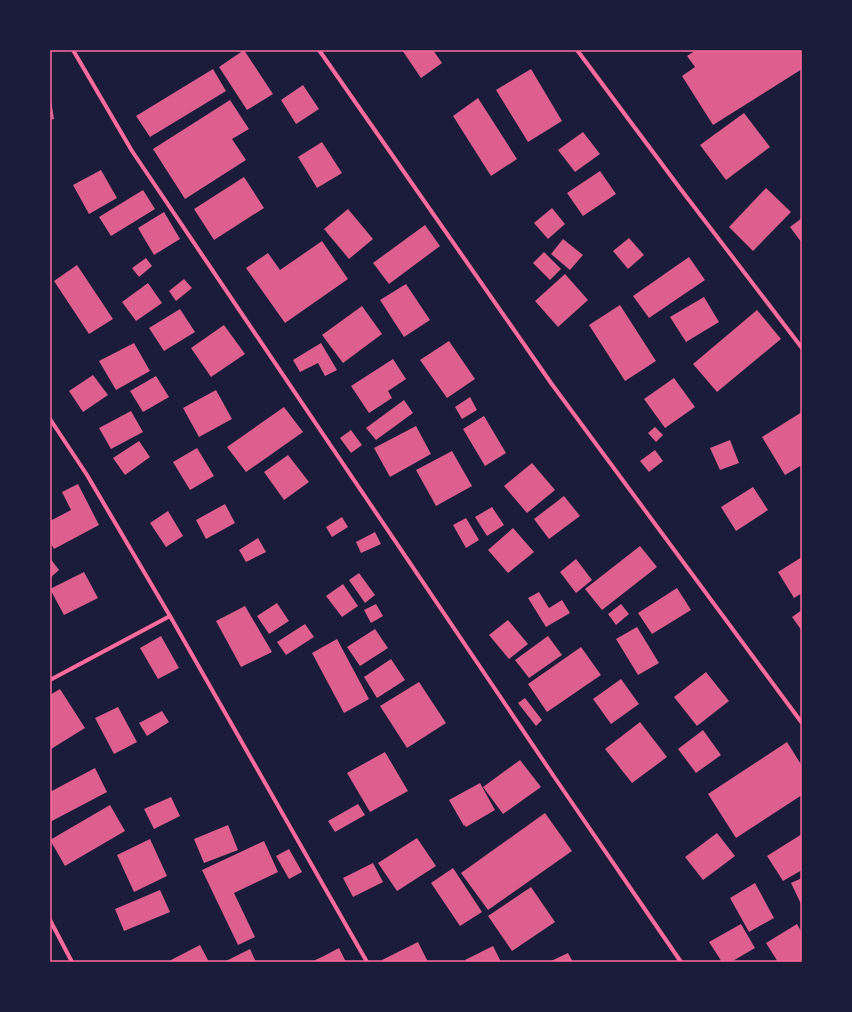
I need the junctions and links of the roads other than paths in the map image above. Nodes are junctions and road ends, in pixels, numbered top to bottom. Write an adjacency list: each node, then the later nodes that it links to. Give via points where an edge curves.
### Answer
1 (73, 50): 12 (street, via 132,151)
2 (319, 50): 8 (street, via 551,383)
3 (578, 50): 4 (street)
4 (802, 348)
5 (50, 419): 6 (street, via 87,475)
6 (170, 616): 7 (street); 11 (street)
7 (50, 680)
8 (801, 722)
9 (50, 920): 10 (street)
10 (72, 962)
11 (367, 962)
12 (681, 962)

